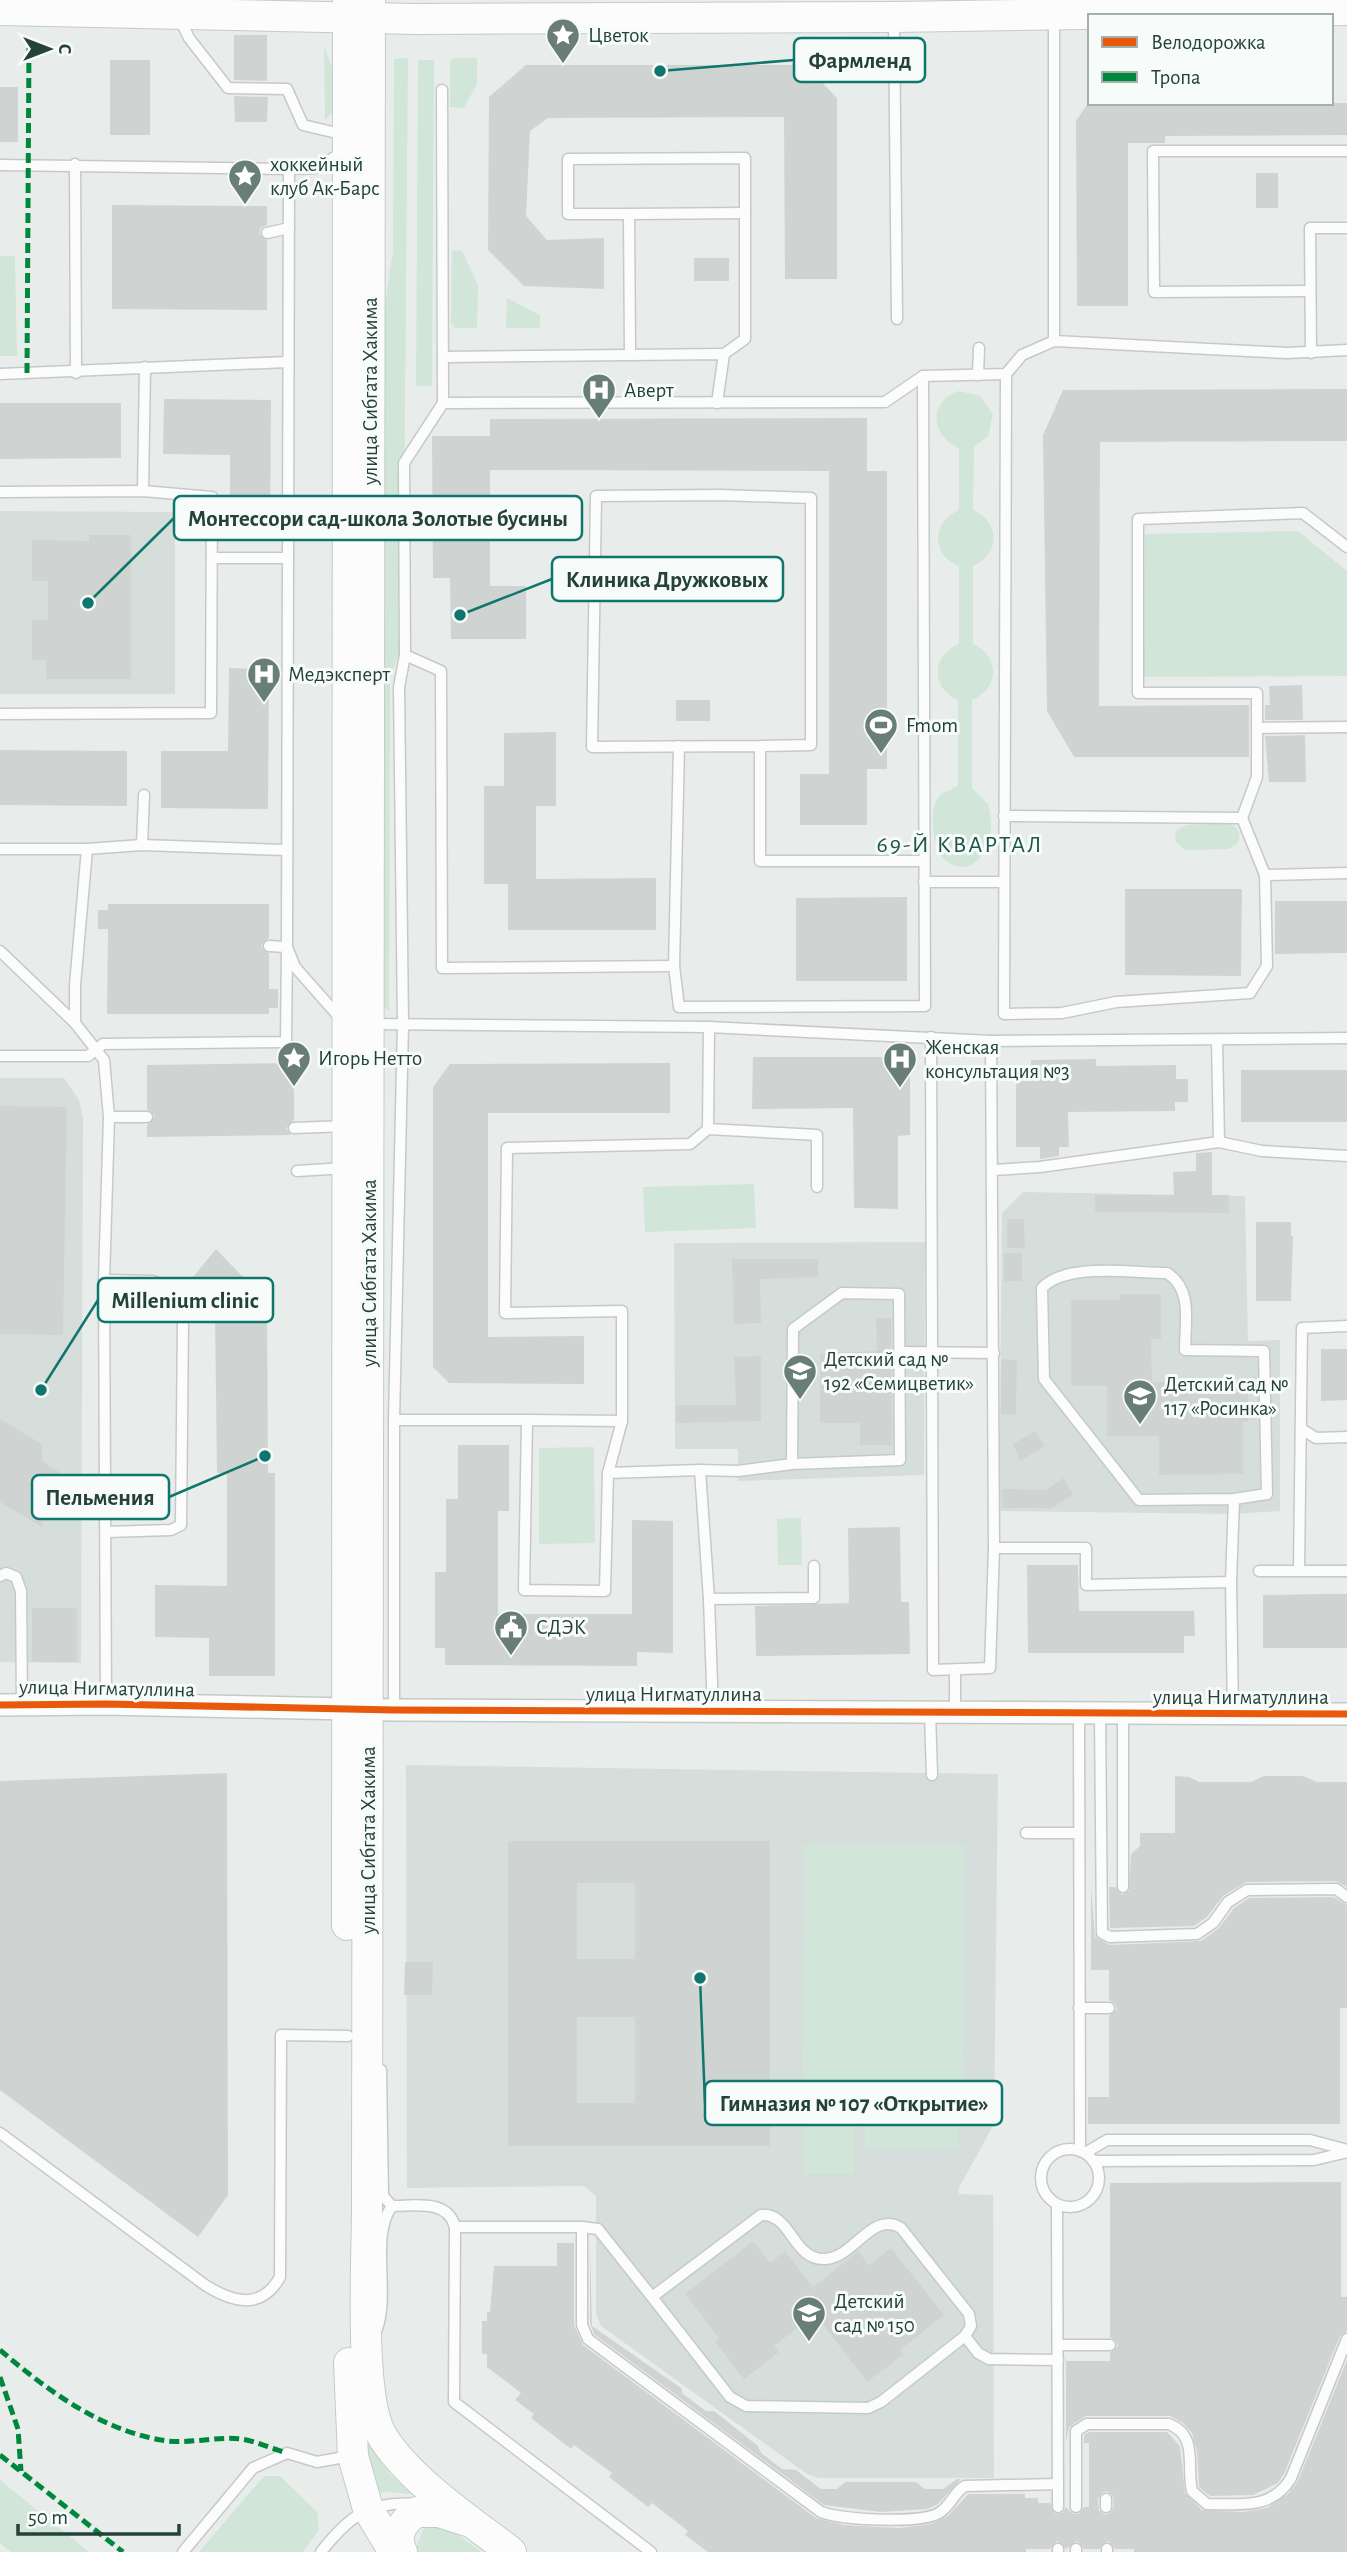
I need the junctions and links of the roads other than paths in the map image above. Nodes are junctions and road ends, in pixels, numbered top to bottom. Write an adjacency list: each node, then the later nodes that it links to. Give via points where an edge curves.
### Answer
1 (816, 8): 2 (main road); 9 (main road)
2 (359, 9): 5 (main road); 11 (main road, улица Сибгата Хакима); 67 (main road, улица Сибгата Хакима)
3 (0, 10): 5 (main road)
4 (1347, 10): 7 (main road)
5 (177, 11): 11 (lane, via 189,38 228,88 287,89 303,125)
6 (1088, 14): 8 (main road)
7 (1113, 14)
8 (1054, 15): 9 (main road); 23 (lane)
9 (894, 17): 22 (lane)
10 (442, 90): 29 (lane)
11 (347, 142): 15 (lane, via 317,168); 67 (main road, улица Сибгата Хакима)
12 (1347, 151): 21 (lane, via 1153,151 1154,292)
13 (75, 164): 14 (lane); 15 (lane); 33 (lane)
14 (0, 165)
15 (289, 169): 19 (lane)
16 (745, 213): 17 (lane); 17 (lane, via 745,158 568,159 568,214); 28 (lane, via 745,339)
17 (629, 214): 26 (lane)
18 (1347, 228): 21 (lane, via 1310,228)
19 (289, 229): 20 (lane); 30 (lane)
20 (267, 233)
21 (1310, 291): 27 (lane)
22 (897, 319)
23 (1054, 341): 27 (lane); 34 (lane, via 1022,355)
24 (979, 348): 35 (lane)
25 (1347, 350): 27 (lane)
26 (630, 353): 28 (lane); 29 (lane)
27 (1311, 353)
28 (724, 354): 38 (lane)
29 (445, 357): 37 (lane)
30 (287, 362): 31 (lane); 43 (lane)
31 (145, 367): 33 (lane); 39 (lane)
32 (0, 373): 33 (lane)
33 (76, 373)
34 (1006, 374): 35 (lane); 51 (lane)
35 (978, 375): 36 (lane)
36 (923, 376): 38 (lane, via 885,402); 57 (lane)
37 (443, 403): 38 (lane); 44 (lane, via 404,463)
38 (717, 403)
39 (143, 491): 40 (lane); 42 (lane, via 212,497)
40 (0, 492)
41 (1347, 547): 47 (lane, via 1303,513 1138,519 1138,693 1257,693)
42 (212, 558): 43 (lane); 45 (lane, via 211,713)
43 (288, 558): 56 (lane)
44 (405, 655): 65 (lane, via 441,671 442,968); 68 (lane, via 399,687)
45 (0, 714)
46 (1347, 727): 47 (lane)
47 (1257, 728): 52 (lane, via 1257,777)
48 (679, 746): 49 (lane); 49 (lane, via 593,747 596,496 811,498 811,745); 65 (lane)
49 (760, 746): 57 (lane, via 760,861)
50 (144, 795): 53 (lane)
51 (1004, 816): 52 (lane); 61 (lane)
52 (1242, 818): 59 (lane)
53 (142, 845): 55 (lane); 56 (lane)
54 (0, 849): 55 (lane)
55 (87, 849): 66 (lane)
56 (285, 850): 63 (lane)
57 (924, 861): 60 (lane)
58 (1347, 873): 59 (lane)
59 (1265, 876): 61 (lane, via 1267,966 1250,993 1116,1002 1062,1013 1004,1014)
60 (924, 882): 61 (lane); 65 (lane, via 925,1006 679,1007)
61 (1004, 882)
62 (269, 946): 63 (lane)
63 (287, 947): 67 (lane, via 295,967); 74 (lane, via 286,1042 126,1043 103,1044)
64 (0, 951): 66 (lane)
65 (674, 966)
66 (75, 1023): 74 (lane)
67 (357, 1023): 68 (lane); 78 (main road, улица Сибгата Хакима); 114 (main road, улица Сибгата Хакима)
68 (403, 1024): 69 (lane); 92 (lane)
69 (709, 1027): 70 (lane); 80 (lane)
70 (930, 1037): 72 (lane); 90 (lane)
71 (1347, 1038): 73 (lane)
72 (991, 1041): 73 (lane); 84 (lane)
73 (1217, 1041): 81 (lane)
74 (98, 1049): 75 (lane, via 88,1056); 76 (lane, via 104,1060)
75 (0, 1056)
76 (109, 1117): 77 (lane); 87 (lane)
77 (148, 1117)
78 (346, 1126): 79 (lane); 83 (main road, улица Сибгата Хакима)
79 (294, 1128)
80 (708, 1129): 86 (lane, via 817,1135); 94 (lane, via 690,1144 508,1148 505,1312 622,1311)
81 (1219, 1142): 82 (lane, via 1262,1152); 84 (lane)
82 (1347, 1156)
83 (346, 1168): 85 (lane); 114 (main road, улица Сибгата Хакима)
84 (994, 1170): 91 (lane)
85 (297, 1171)
86 (817, 1187)
87 (104, 1280): 101 (lane); 101 (lane, via 153,1281 173,1292 183,1320 181,1524 172,1530)
88 (1347, 1326): 95 (lane, via 1302,1328)
89 (901, 1352): 90 (lane); 97 (lane, via 900,1460); 97 (lane, via 899,1294 842,1293 793,1329)
90 (932, 1352): 91 (lane); 110 (lane, via 933,1670)
91 (994, 1353): 102 (lane)
92 (394, 1420): 93 (lane); 114 (lane)
93 (527, 1420): 94 (lane); 99 (lane, via 524,1590 605,1591)
94 (622, 1422): 99 (lane)
95 (1303, 1430): 96 (lane, via 1316,1438); 105 (lane)
96 (1347, 1437)
97 (792, 1464): 98 (lane)
98 (700, 1470): 99 (lane); 109 (lane)
99 (608, 1473)
100 (1234, 1499): 100 (lane, via 1267,1494 1264,1351 1185,1350 1185,1291 1167,1273 1066,1273 1050,1279 1042,1288 1044,1379 1139,1500); 108 (lane)
101 (106, 1532): 112 (lane)
102 (994, 1548): 108 (lane, via 1086,1548 1086,1585); 110 (lane, via 990,1668)
103 (814, 1566): 109 (lane, via 814,1598)
104 (1259, 1571): 105 (lane)
105 (1299, 1571): 106 (lane)
106 (1347, 1571)
107 (0, 1576): 111 (lane, via 16,1577 21,1591)
108 (1231, 1582): 120 (lane)
109 (709, 1600): 115 (lane)
110 (955, 1670): 117 (lane)
111 (22, 1704): 112 (street, улица Нигматуллина); 113 (street, улица Нигматуллина)
112 (106, 1704): 114 (street, улица Нигматуллина)
113 (0, 1705)
114 (369, 1710): 115 (street, улица Нигматуллина); 129 (main road, улица Сибгата Хакима)
115 (713, 1712): 116 (street, улица Нигматуллина)
116 (930, 1713): 117 (street, улица Нигматуллина); 122 (lane)
117 (955, 1713): 118 (street, улица Нигматуллина)
118 (1090, 1713): 119 (street, улица Нигматуллина); 124 (lane); 126 (lane, via 1100,1929 1106,1936 1197,1934 1213,1923 1228,1902 1247,1890 1336,1889)
119 (1123, 1714): 120 (street, улица Нигматуллина); 125 (lane)
120 (1233, 1714): 121 (street, улица Нигматуллина)
121 (1347, 1714)
122 (932, 1775)
123 (1026, 1833): 124 (lane)
124 (1079, 1833): 127 (lane)
125 (1123, 1887)
126 (1347, 1897)
127 (1079, 2008): 128 (lane); 132 (lane)
128 (1109, 2008)
129 (358, 2026): 130 (lane, via 281,2035 280,2277 273,2290 256,2297 237,2302 205,2285); 134 (lane, via 381,2063 383,2196); 142 (main road, улица Сибгата Хакима); 144 (main road, улица Сибгата Хакима, via 349,2424)
130 (0, 2133)
131 (1347, 2151): 132 (lane, via 1314,2160); 132 (lane, via 1310,2140 1107,2140)
132 (1086, 2155): 133 (lane, via 1099,2180 1092,2198 1072,2207); 133 (lane, via 1058,2152 1043,2167 1043,2189)
133 (1057, 2205): 140 (lane)
134 (392, 2206): 135 (lane, via 439,2207 450,2215); 142 (lane, via 383,2218 383,2307)
135 (455, 2227): 136 (lane); 155 (lane, via 454,2402)
136 (582, 2227): 137 (lane, via 598,2229); 145 (lane, via 585,2336 815,2509 842,2518 928,2518 947,2507 965,2486)
137 (652, 2297): 138 (lane, via 730,2397 751,2407 868,2408); 138 (lane, via 761,2215 777,2219 802,2252 819,2259 835,2257 876,2227 889,2223 901,2228 969,2314 971,2326)
138 (965, 2336): 143 (lane, via 989,2359)
139 (1347, 2339): 147 (lane, via 1291,2479 1277,2496 1258,2504 1207,2504 1192,2491 1188,2440 1177,2427 1087,2424 1076,2431)
140 (1058, 2345): 141 (lane); 143 (lane)
141 (1110, 2345)
142 (368, 2349): 149 (main road, улица Сибгата Хакима, via 370,2399 381,2434 412,2471)
143 (1058, 2360): 145 (lane)
144 (353, 2456): 148 (main road, улица Сибгата Хакима); 150 (lane, via 317,2462 287,2453 253,2468)
145 (1058, 2484): 146 (lane)
146 (1058, 2507)
147 (1076, 2507)
148 (368, 2509): 149 (lane, via 393,2502); 151 (lane, via 342,2526); 152 (main road, улица Сибгата Хакима)
149 (468, 2517): 153 (main road, улица Сибгата Хакима, via 416,2512 398,2535); 154 (main road, улица Сибгата Хакима)
150 (183, 2552)
151 (321, 2552)
152 (394, 2552)
153 (402, 2552)
154 (511, 2552)
155 (651, 2552)

